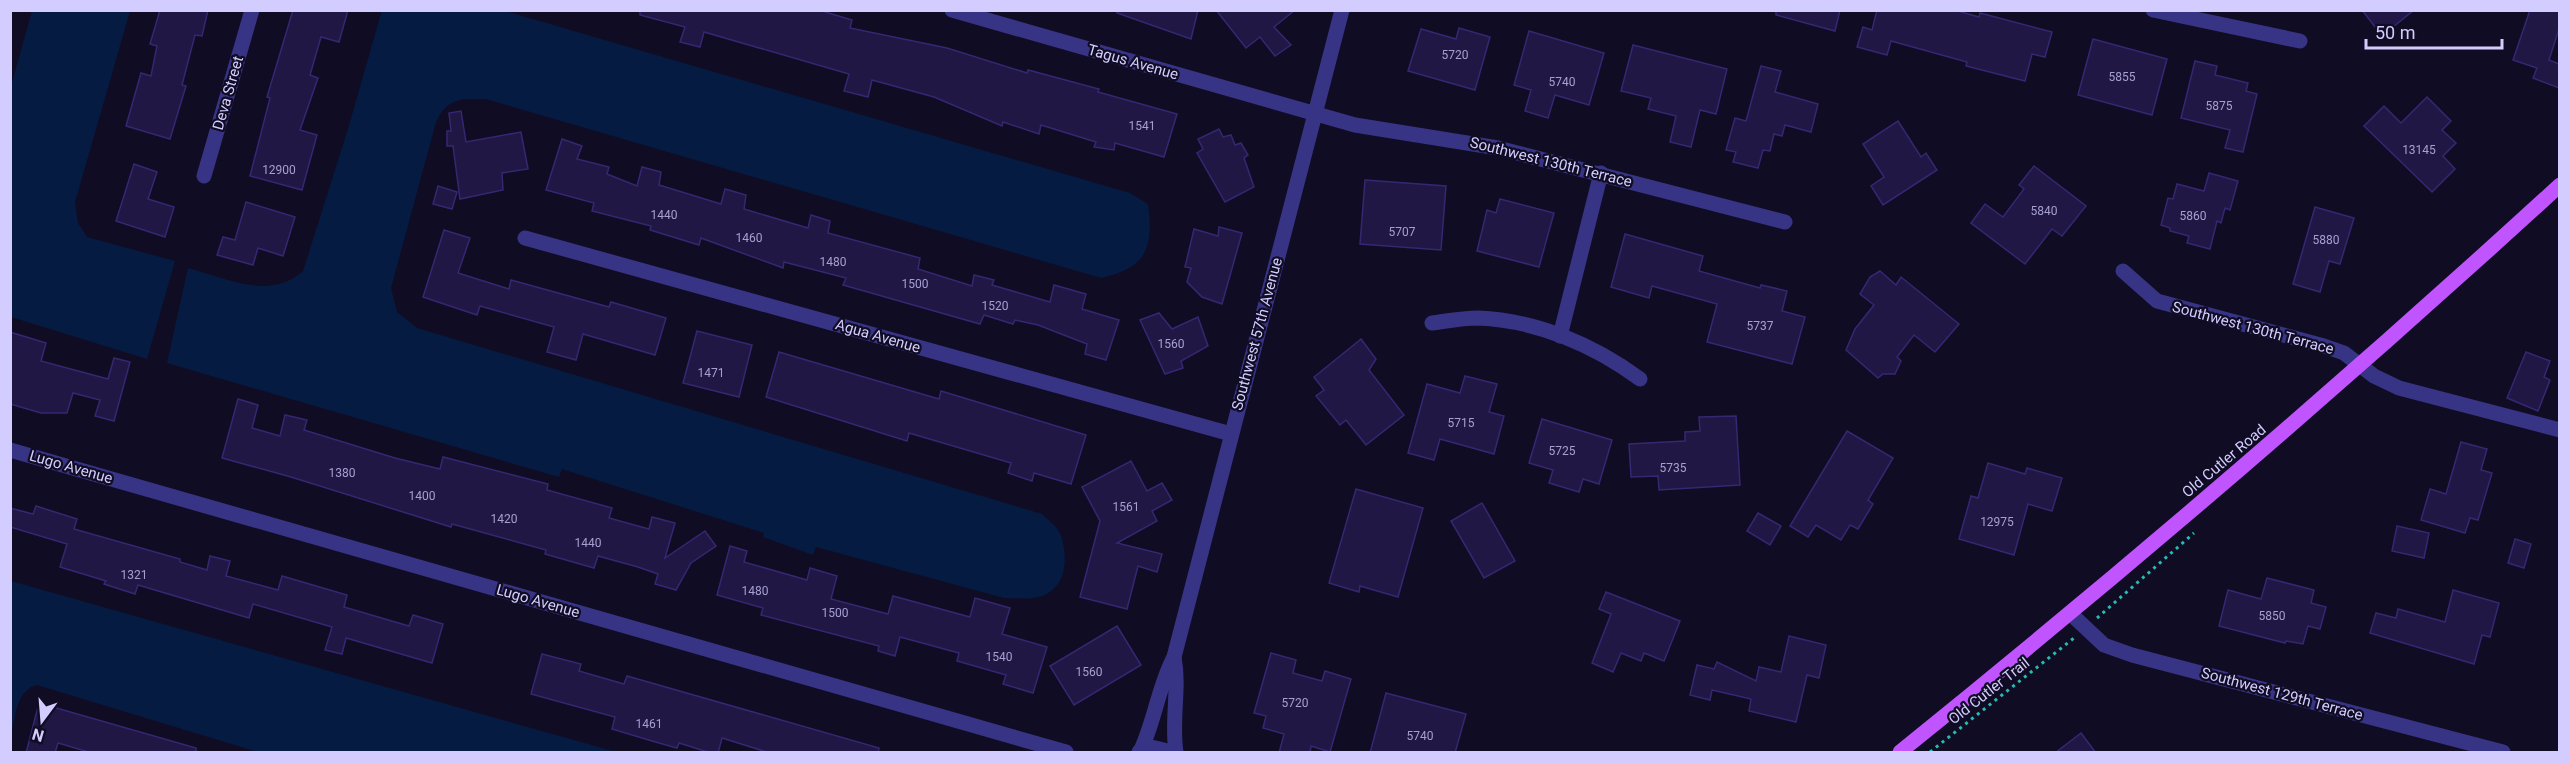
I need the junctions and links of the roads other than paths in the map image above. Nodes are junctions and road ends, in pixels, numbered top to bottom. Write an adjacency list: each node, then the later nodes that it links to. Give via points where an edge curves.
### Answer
1 (252, 10): 8 (street, Deva Street)
2 (952, 10): 6 (street, Tagus Avenue)
3 (1342, 10): 6 (street, Southwest 57th Avenue)
4 (2153, 10): 5 (street)
5 (2300, 41)
6 (1314, 114): 7 (street, Southwest 130th Terrace, via 1396,134 1476,143); 18 (street, Southwest 57th Avenue)
7 (1601, 173): 10 (street, Southwest 130th Terrace); 14 (street)
8 (204, 176)
9 (2559, 185): 15 (main road, Old Cutler Road)
10 (1785, 222)
11 (525, 238): 18 (street, Agua Avenue)
12 (2123, 271): 15 (street, Southwest 130th Terrace, via 2157,301 2324,346 2344,353)
13 (1432, 322): 14 (street, via 1490,319)
14 (1560, 336): 16 (street, via 1610,357)
15 (2362, 366): 17 (street, Southwest 130th Terrace, via 2399,388); 20 (main road, Old Cutler Road)
16 (1640, 379)
17 (2559, 430)
18 (1231, 434): 21 (street, Southwest 57th Avenue)
19 (10, 450): 23 (street, Lugo Avenue)
20 (2071, 614): 26 (main road, Old Cutler Road); 27 (street, Southwest 129th Terrace, via 2104,645 2132,655)
21 (1174, 657): 22 (street, Southwest 57th Avenue); 25 (street, Southwest 57th Avenue, via 1178,678 1172,722)
22 (1139, 752): 24 (street, via 1151,747)
23 (1066, 753)
24 (1172, 753)
25 (1176, 753)
26 (1900, 753)
27 (2503, 753)

